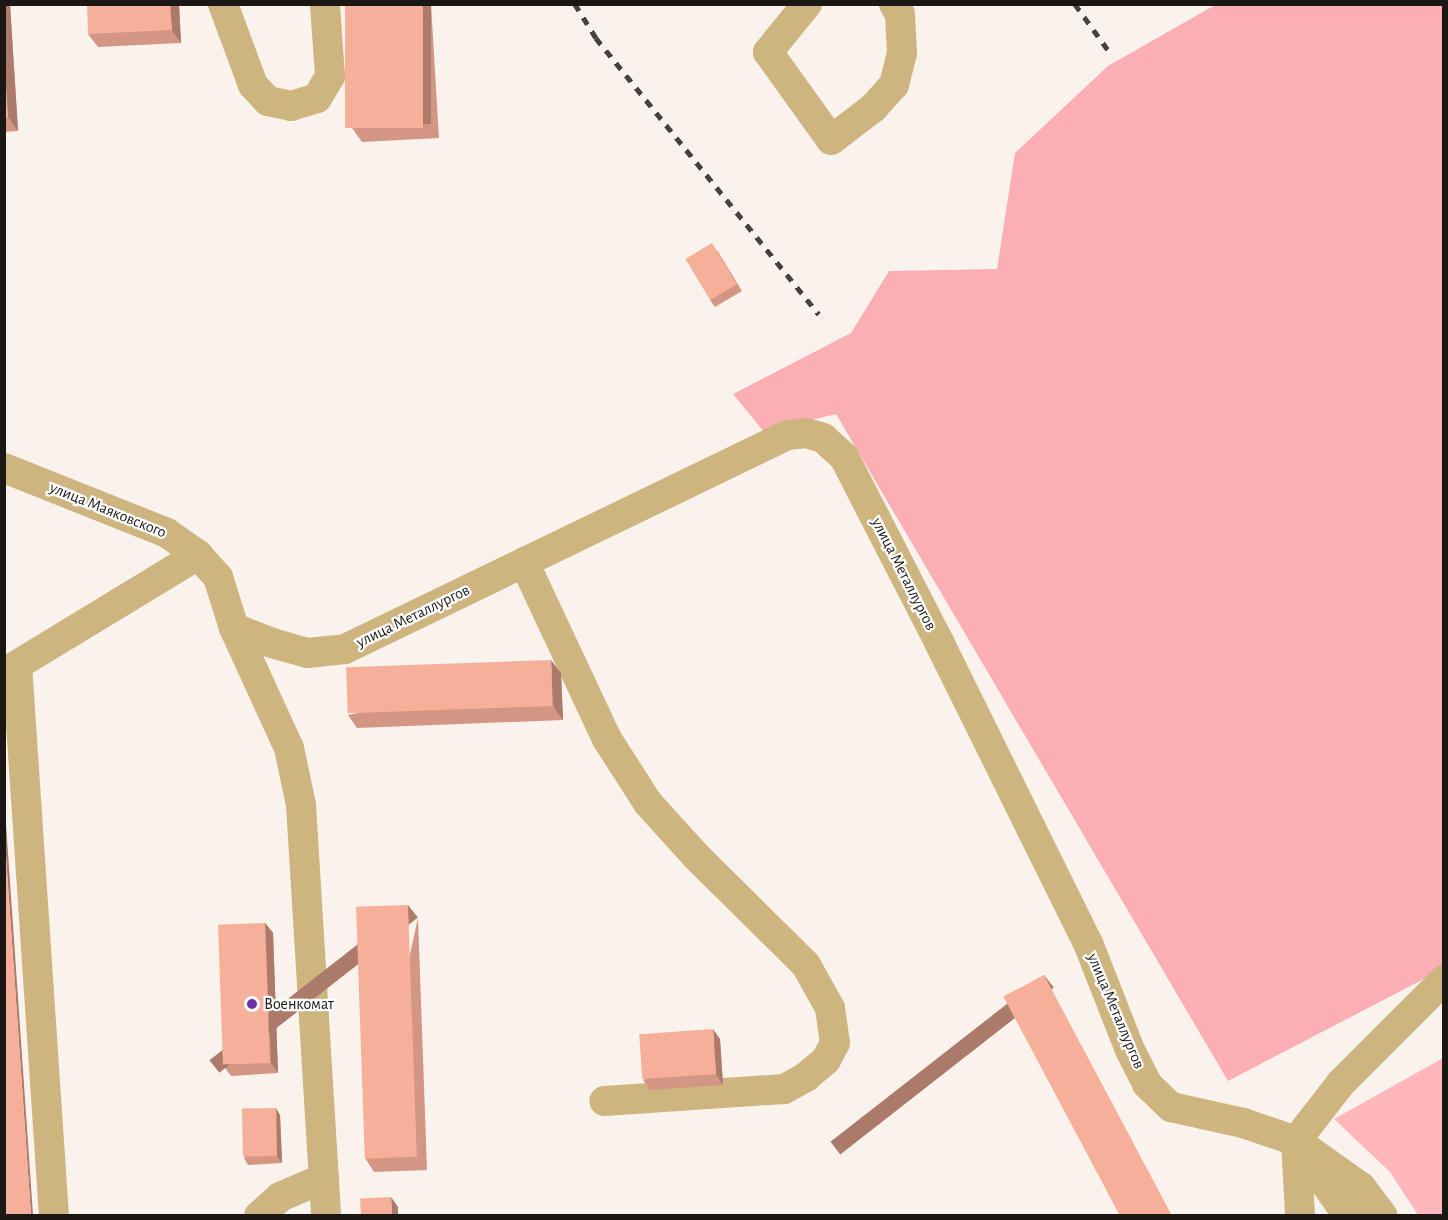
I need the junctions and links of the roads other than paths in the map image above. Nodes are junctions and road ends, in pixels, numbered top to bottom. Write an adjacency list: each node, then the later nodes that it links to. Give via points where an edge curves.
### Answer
1 (224, 4): 2 (street, via 253,85 267,101 291,106 317,98 330,75)
2 (325, 4)
3 (807, 4): 4 (street, via 768,52 831,140 873,108 894,85 902,53 900,14)
4 (894, 4)
5 (4, 468): 6 (street, улица Маяковского, via 167,533)
6 (198, 555): 8 (street, улица Маяковского, via 218,578); 9 (street)
7 (524, 562): 8 (street, улица Металлургов, via 345,649 308,653); 11 (street, via 607,739 648,803 696,857 806,964 830,1008 835,1043 826,1060 784,1089); 12 (street, улица Металлургов, via 788,435 806,433 823,438 844,457 939,642 1088,943 1147,1084 1171,1107 1242,1123)
8 (234, 628): 13 (street, улица Маяковского, via 289,748 302,805)
9 (11, 666): 14 (street)
10 (1438, 991): 12 (street, via 1341,1083)
11 (604, 1101)
12 (1296, 1141): 17 (street); 18 (street); 19 (street, улица Металлургов, via 1361,1187)
13 (324, 1179): 15 (street, via 280,1197); 16 (street, улица Маяковского)
14 (54, 1215)
15 (259, 1215)
16 (326, 1215)
17 (1300, 1215)
18 (1348, 1215)
19 (1383, 1215)

